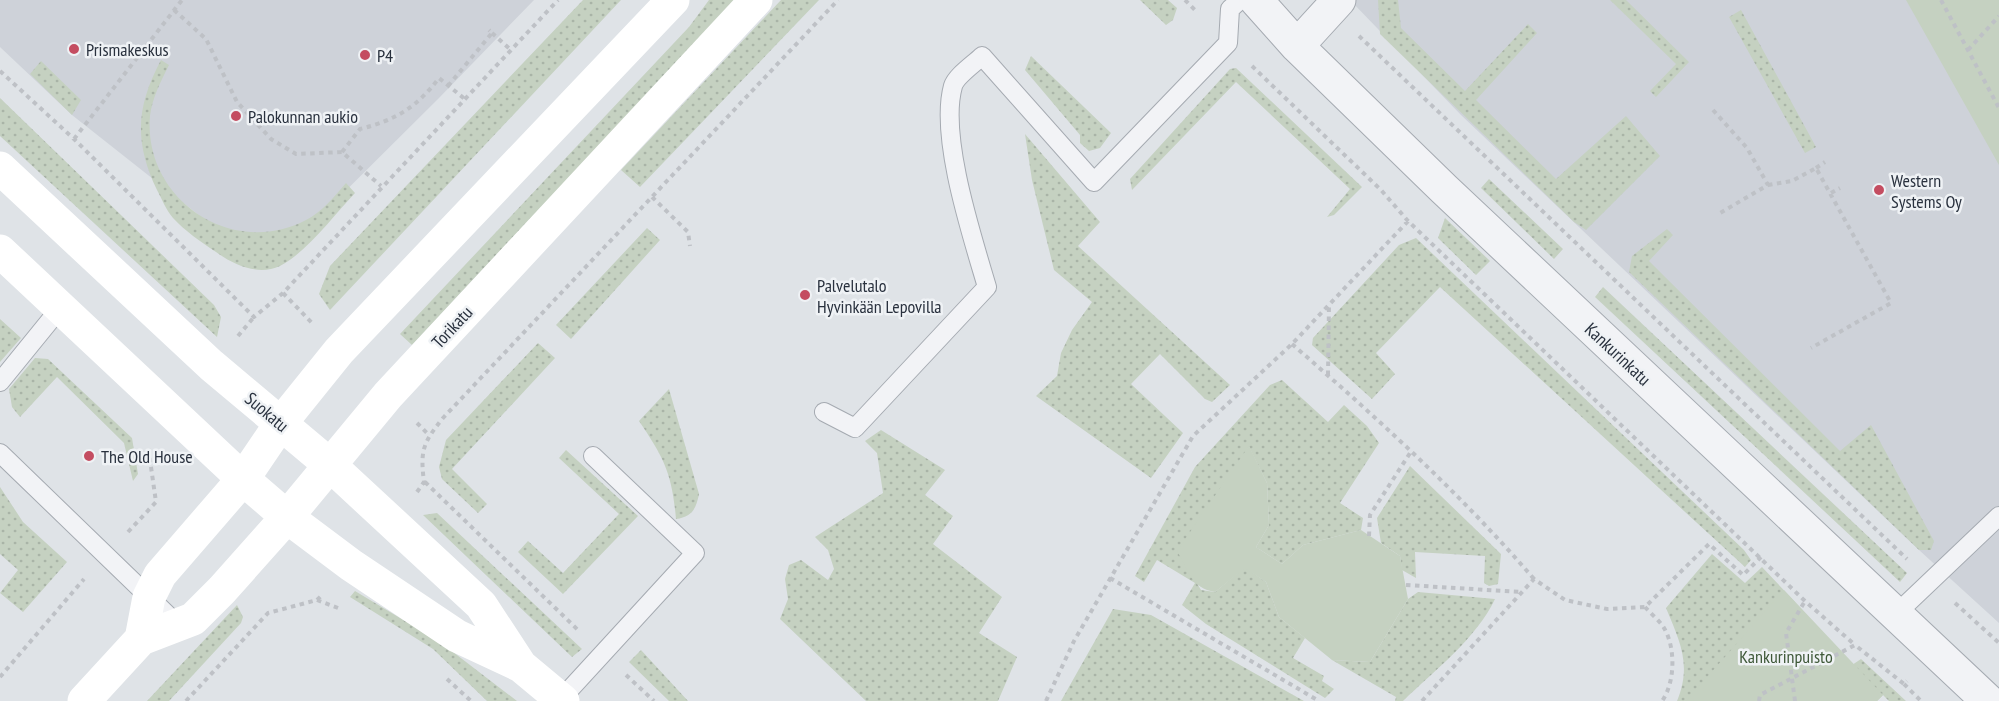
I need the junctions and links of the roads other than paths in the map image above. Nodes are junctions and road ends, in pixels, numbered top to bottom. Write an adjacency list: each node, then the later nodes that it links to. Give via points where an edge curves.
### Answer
1 (673, 0): 12 (street, via 339,351)
2 (756, 0): 15 (street, Torikatu, via 388,395)
3 (1240, 0): 11 (lane, via 1230,9 1228,43 1094,182 982,56 953,84 949,117 960,194 987,286 855,428)
4 (1256, 0): 6 (street, Kankurinkatu)
5 (1336, 3): 6 (street)
6 (1297, 46): 20 (street, Kankurinkatu)
7 (0, 168): 12 (street, Suokatu, via 211,365)
8 (0, 251): 9 (street, Suokatu)
9 (61, 307): 10 (lane); 16 (street, Suokatu)
10 (0, 382)
11 (824, 412)
12 (280, 423): 15 (street, Suokatu); 16 (street)
13 (0, 453): 19 (lane)
14 (593, 456): 24 (lane, via 695,553)
15 (330, 465): 18 (street, Torikatu); 23 (street, Suokatu, via 481,605)
16 (243, 479): 18 (street, Suokatu); 19 (street, via 160,575)
17 (1999, 516): 20 (lane)
18 (287, 517): 21 (street, Torikatu, via 222,590 193,619); 23 (street, Suokatu, via 458,636)
19 (149, 597): 21 (lane); 22 (street)
20 (1896, 614): 26 (street, Kankurinkatu)
21 (179, 626): 22 (street, Torikatu)
22 (141, 639): 25 (street, Torikatu)
23 (521, 666): 24 (street, Suokatu)
24 (562, 700)
25 (84, 701)
26 (1988, 701)

